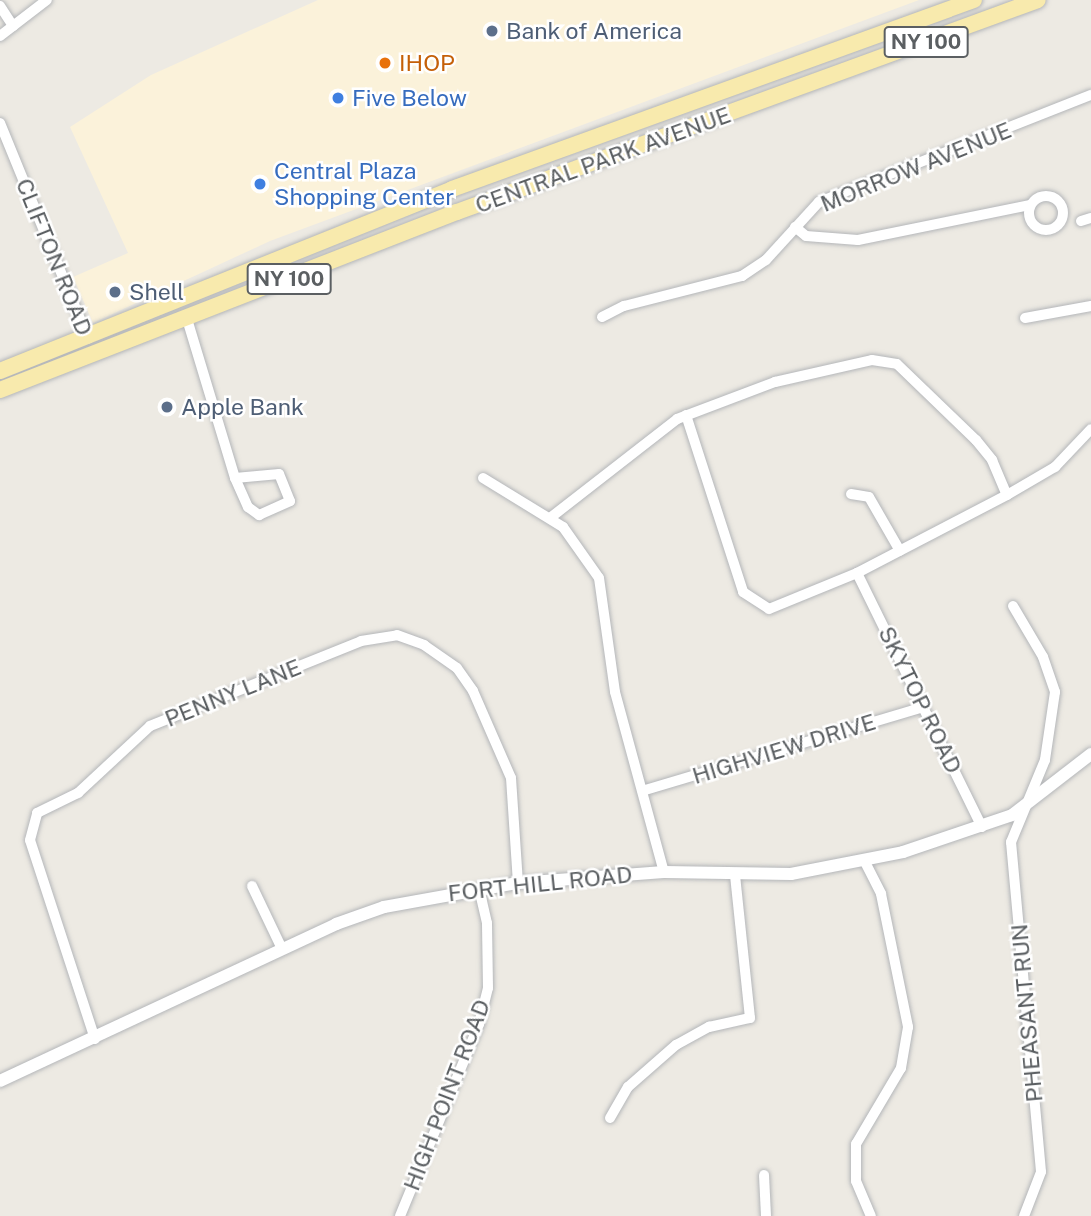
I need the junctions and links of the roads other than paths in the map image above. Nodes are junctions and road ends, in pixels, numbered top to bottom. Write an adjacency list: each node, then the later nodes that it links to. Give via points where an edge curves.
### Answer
1 (47, 0): 5 (street)
2 (974, 0): 7 (main road, CENTRAL PARK AVENUE / NY 100)
3 (1034, 1): 8 (main road, CENTRAL PARK AVENUE / NY 100)
4 (0, 6): 5 (street)
5 (12, 26): 6 (street)
6 (0, 36)
7 (817, 59): 8 (street); 11 (main road, CENTRAL PARK AVENUE / NY 100)
8 (820, 82): 12 (main road, CENTRAL PARK AVENUE / NY 100)
9 (1091, 95): 16 (street, MORROW AVENUE, via 826,199)
10 (0, 123): 21 (street, CLIFTON ROAD)
11 (629, 125): 12 (street); 13 (main road, CENTRAL PARK AVENUE / NY 100)
12 (636, 148): 15 (main road, CENTRAL PARK AVENUE / NY 100)
13 (434, 196): 15 (street); 21 (main road, CENTRAL PARK AVENUE / NY 100)
14 (1030, 205): 16 (street, via 858,240 806,236)
15 (443, 217): 20 (main road, CENTRAL PARK AVENUE / NY 100)
16 (795, 227): 18 (street, MORROW AVENUE, via 766,260 742,276 624,306)
17 (1091, 306): 19 (street)
18 (602, 317)
19 (1025, 318)
20 (187, 319): 22 (main road, CENTRAL PARK AVENUE / NY 100); 27 (street)
21 (87, 336): 22 (street, CLIFTON ROAD); 23 (main road, NY 100)
22 (92, 353): 24 (main road, NY 100)
23 (0, 371)
24 (0, 390)
25 (686, 415): 30 (street, via 775,383 885,359 897,364 976,440 1001,475); 31 (street, via 631,450); 33 (street, via 749,600 779,609)
26 (1091, 429): 30 (street, via 1055,467)
27 (235, 478): 27 (street, via 279,474 290,501 259,516 248,507)
28 (483, 478): 31 (street)
29 (851, 494): 32 (street, via 869,497)
30 (1007, 495): 32 (street)
31 (550, 518): 37 (street, via 578,546 599,578 615,692)
32 (900, 551): 33 (street)
33 (857, 573): 35 (street, SKYTOP ROAD)
34 (1013, 606): 38 (street, PHEASANT RUN, via 1043,657 1055,692 1045,760)
35 (924, 707): 37 (street, HIGHVIEW DRIVE); 39 (street, SKYTOP ROAD)
36 (1091, 754): 38 (street, FORT HILL ROAD)
37 (645, 790): 41 (street)
38 (1022, 808): 39 (street, FORT HILL ROAD); 54 (street, PHEASANT RUN, via 1011,842 1041,1171)
39 (982, 827): 40 (street, FORT HILL ROAD)
40 (864, 860): 42 (street, FORT HILL ROAD, via 791,874); 53 (street, via 881,894 908,1027 901,1068 856,1144 856,1181)
41 (664, 872): 42 (street, FORT HILL ROAD); 43 (street, FORT HILL ROAD)
42 (735, 876): 49 (street, via 750,1018 709,1027 676,1045 628,1087)
43 (519, 883): 45 (street, FORT HILL ROAD); 47 (street, PENNY LANE, via 511,778 473,691 457,668 424,645 397,635 362,641 150,726 78,793 37,813 30,840)
44 (252, 886): 46 (street)
45 (479, 890): 46 (street, FORT HILL ROAD, via 384,907); 51 (street, HIGH POINT ROAD, via 489,953 485,1000)
46 (282, 949): 47 (street, FORT HILL ROAD)
47 (95, 1039): 48 (street, FORT HILL ROAD)
48 (0, 1081)
49 (610, 1118)
50 (764, 1175): 52 (street)
51 (400, 1216)
52 (766, 1216)
53 (872, 1216)
54 (1024, 1216)

